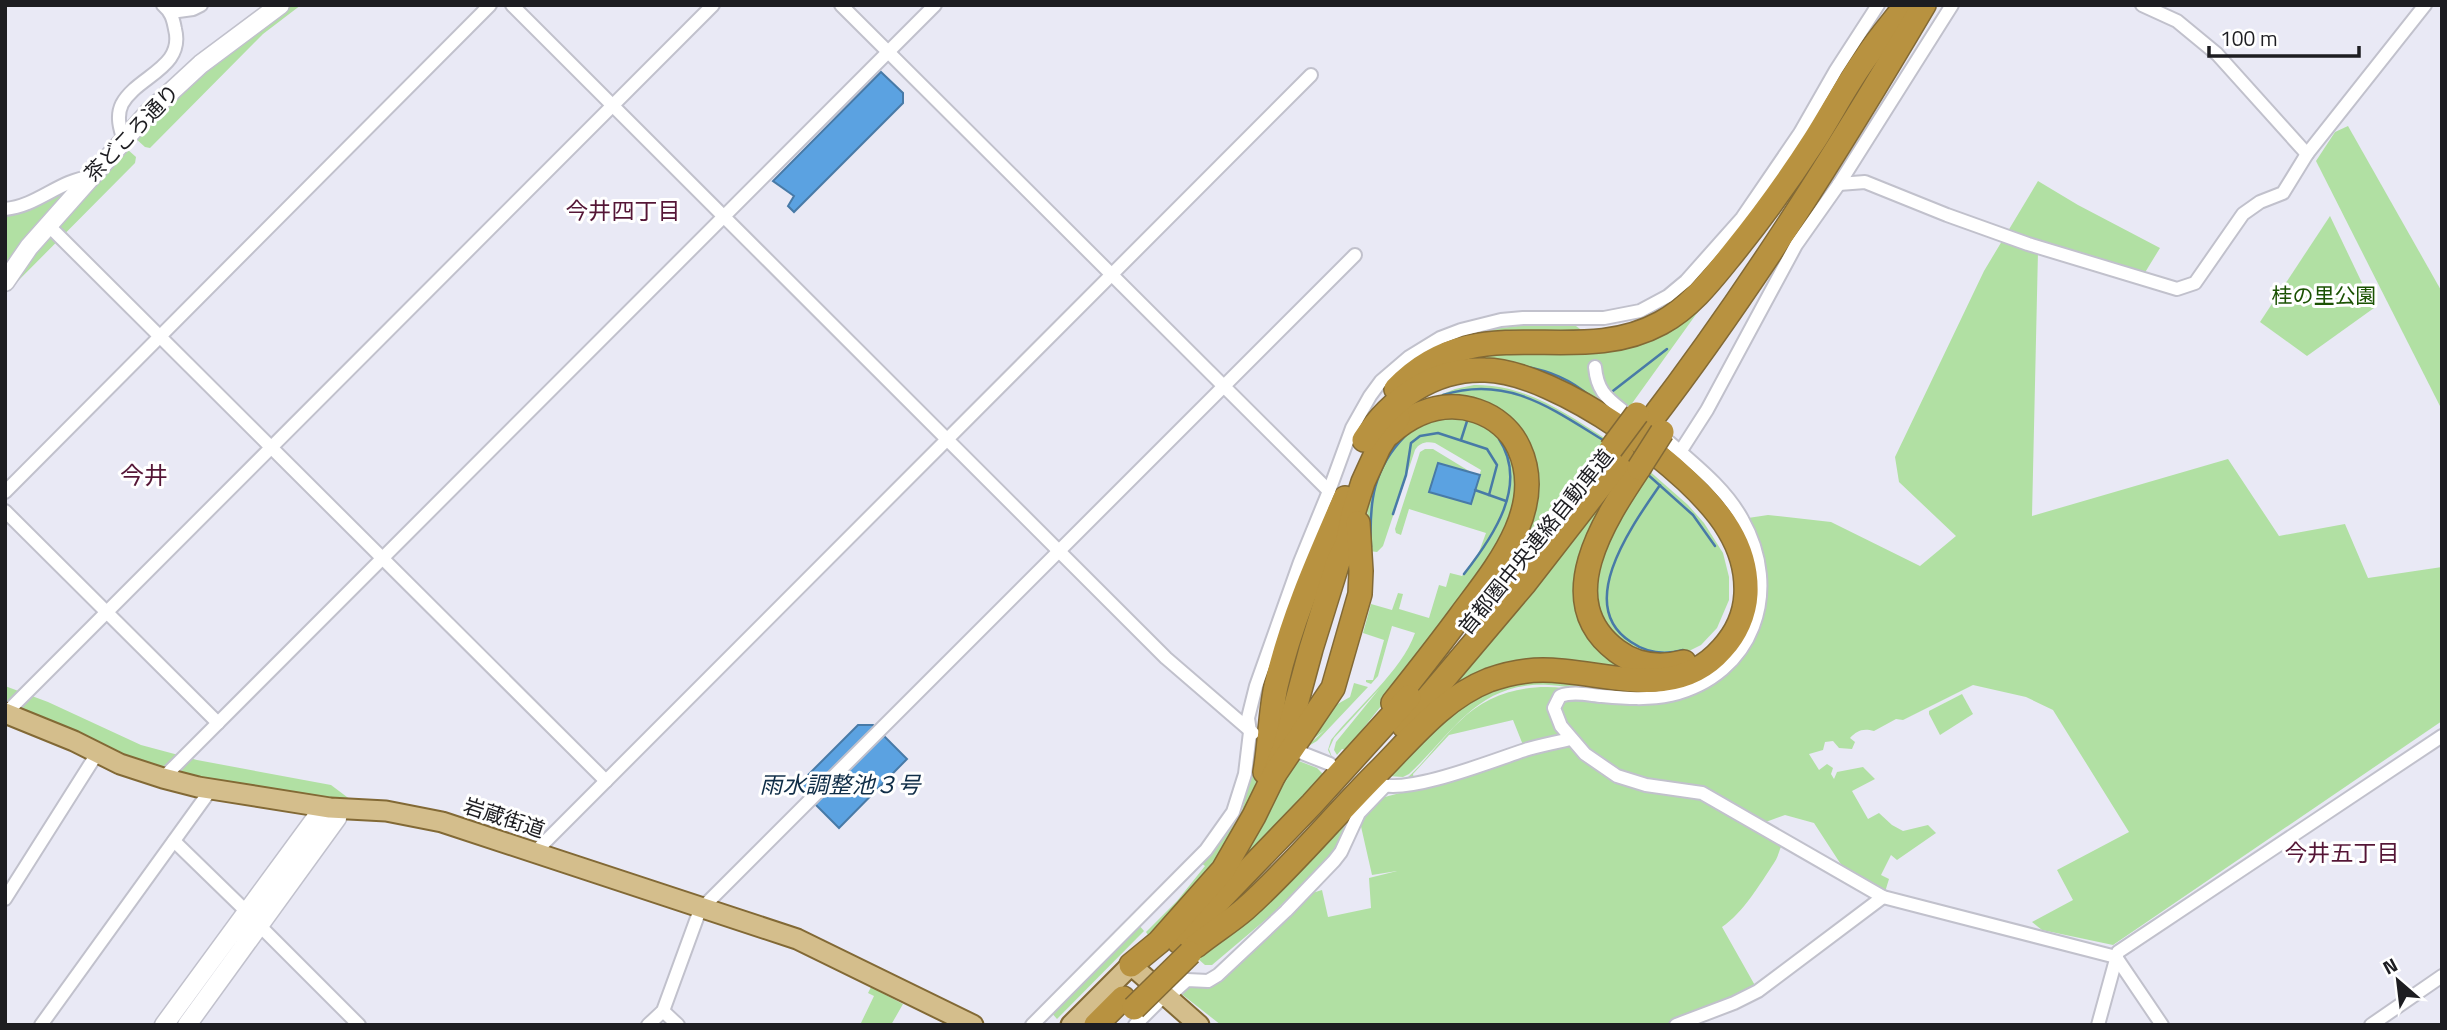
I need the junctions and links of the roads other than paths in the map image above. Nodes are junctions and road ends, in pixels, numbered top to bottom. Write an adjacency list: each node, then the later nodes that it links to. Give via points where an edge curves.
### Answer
1 (201, 5): 14 (street)
2 (280, 5): 18 (street, 茶どころ通り, via 191,72)
3 (490, 5): 28 (street)
4 (512, 5): 17 (street)
5 (713, 5): 17 (street)
6 (841, 5): 15 (street)
7 (935, 5): 15 (street)
8 (1878, 5): 38 (street, via 1742,218 1686,281 1640,311 1592,325 1523,317 1500,320 1440,338 1409,357 1381,382 1359,413 1346,443)
9 (1906, 5): 31 (highway, 首都圏中央連絡自動車道, via 1796,186 1702,324); 33 (highway, via 1866,57 1759,220 1706,287 1683,308 1654,327 1622,338 1490,342 1446,354 1398,387 1376,416)
10 (1924, 5): 31 (highway, via 1747,298)
11 (1952, 5): 21 (street)
12 (2143, 5): 19 (street, via 2176,21 2217,54)
13 (2425, 5): 19 (street)
14 (167, 9): 18 (street, via 176,33 173,53 122,103 119,125)
15 (888, 52): 23 (street); 26 (street)
16 (1311, 75): 26 (street)
17 (612, 106): 23 (street); 34 (street)
18 (124, 141): 20 (street, 茶どころ通り)
19 (2307, 154): 21 (street, via 2283,193 2243,215 2195,283 2178,289 2028,244 1865,182)
20 (91, 177): 22 (street, via 79,178 29,205); 24 (street, 茶どころ通り)
21 (1839, 184): 35 (street, via 1796,245)
22 (5, 209)
23 (723, 217): 32 (street); 42 (street)
24 (48, 225): 27 (street, 茶どころ通り); 28 (street)
25 (1355, 255): 30 (street)
26 (1112, 275): 30 (street); 32 (street)
27 (5, 282)
28 (158, 337): 34 (street); 37 (street)
29 (1595, 367): 31 (street, via 1601,393)
30 (1223, 387): 38 (street); 41 (street)
31 (1648, 424): 35 (street); 36 (highway, 首都圏中央連絡自動車道, bridge); 36 (highway, bridge)
32 (947, 440): 41 (street); 54 (street)
33 (1374, 440): 36 (highway, via 1424,394 1458,381 1494,379 1529,387 1609,432 1693,500 1729,550 1736,577 1730,621 1700,654 1676,664 1648,664 1623,656 1598,630 1587,604 1587,573); 38 (highway, via 1367,473); 56 (highway, via 1435,408 1459,406 1488,415 1510,434 1523,457 1527,481 1524,508 1497,566); 64 (highway, via 1385,413 1403,397 1450,373 1502,371 1551,387 1636,440 1712,506 1729,530 1743,564 1746,593 1741,619 1719,653 1676,678 1631,681 1534,670 1467,690 1432,718 1242,911)
34 (271, 447): 42 (street); 43 (street)
35 (1681, 452): 48 (street, via 1726,496 1748,531 1760,575 1754,626 1729,663 1686,691 1642,699 1560,696 1555,713)
36 (1624, 458): 56 (highway, 首都圏中央連絡自動車道); 64 (highway, 首都圏中央連絡自動車道, via 1409,720 1341,795)
37 (5, 492)
38 (1347, 502): 40 (highway); 47 (highway, via 1335,521 1295,647); 47 (highway, via 1293,683); 47 (street, via 1300,562 1248,718); 52 (highway, via 1353,514 1347,544)
39 (5, 511): 43 (street)
40 (1357, 543): 49 (highway, via 1348,608 1317,710); 49 (highway, via 1344,560)
41 (1059, 552): 47 (street, via 1166,658); 62 (street)
42 (383, 558): 45 (street); 54 (street)
43 (106, 612): 44 (street); 45 (street)
44 (5, 713): 50 (main road, 岩蔵街道)
45 (218, 723): 53 (street)
46 (2442, 736): 65 (street)
47 (1259, 739): 66 (highway, via 1261,786 1233,843); 77 (street, via 1233,812 1221,832)
48 (1571, 739): 60 (street, via 1617,776 1709,796); 68 (street, via 1415,783 1382,785 1359,813 1338,857 1286,911 1218,975 1208,981 1187,980)
49 (1299, 743): 51 (street); 52 (highway)
50 (98, 752): 53 (main road, 岩蔵街道); 61 (street)
51 (1330, 764)
52 (1274, 775): 66 (highway, via 1213,883 1159,942)
53 (163, 778): 55 (main road, 岩蔵街道)
54 (606, 781): 59 (street)
55 (212, 788): 57 (main road, 岩蔵街道); 58 (street)
56 (1312, 804): 64 (highway, 首都圏中央連絡自動車道)
57 (330, 808): 59 (main road, 岩蔵街道, via 423,817); 63 (street, via 337,818)
58 (174, 841): 63 (street); 71 (street)
59 (535, 852): 62 (main road, 岩蔵街道)
60 (1883, 897): 65 (street); 83 (street, via 1758,991)
61 (5, 899)
62 (701, 907): 69 (street); 76 (main road, 岩蔵街道, via 810,944)
63 (253, 919): 70 (street); 73 (street)
64 (1188, 947): 79 (highway, 首都圏中央連絡自動車道); 80 (highway, 首都圏中央連絡自動車道, bridge)
65 (2116, 957): 84 (street); 85 (street)
66 (1131, 965): 68 (main road); 78 (main road)
67 (2442, 976): 86 (street)
68 (1166, 997): 81 (street); 82 (main road)
69 (663, 1010): 74 (street); 75 (street)
70 (188, 1013): 72 (street)
71 (41, 1025)
72 (164, 1025)
73 (359, 1025)
74 (648, 1025)
75 (678, 1025)
76 (973, 1025)
77 (1032, 1025)
78 (1072, 1025)
79 (1096, 1025)
80 (1117, 1025)
81 (1135, 1025)
82 (1199, 1025)
83 (1676, 1025)
84 (2098, 1025)
85 (2162, 1025)
86 (2371, 1025)

